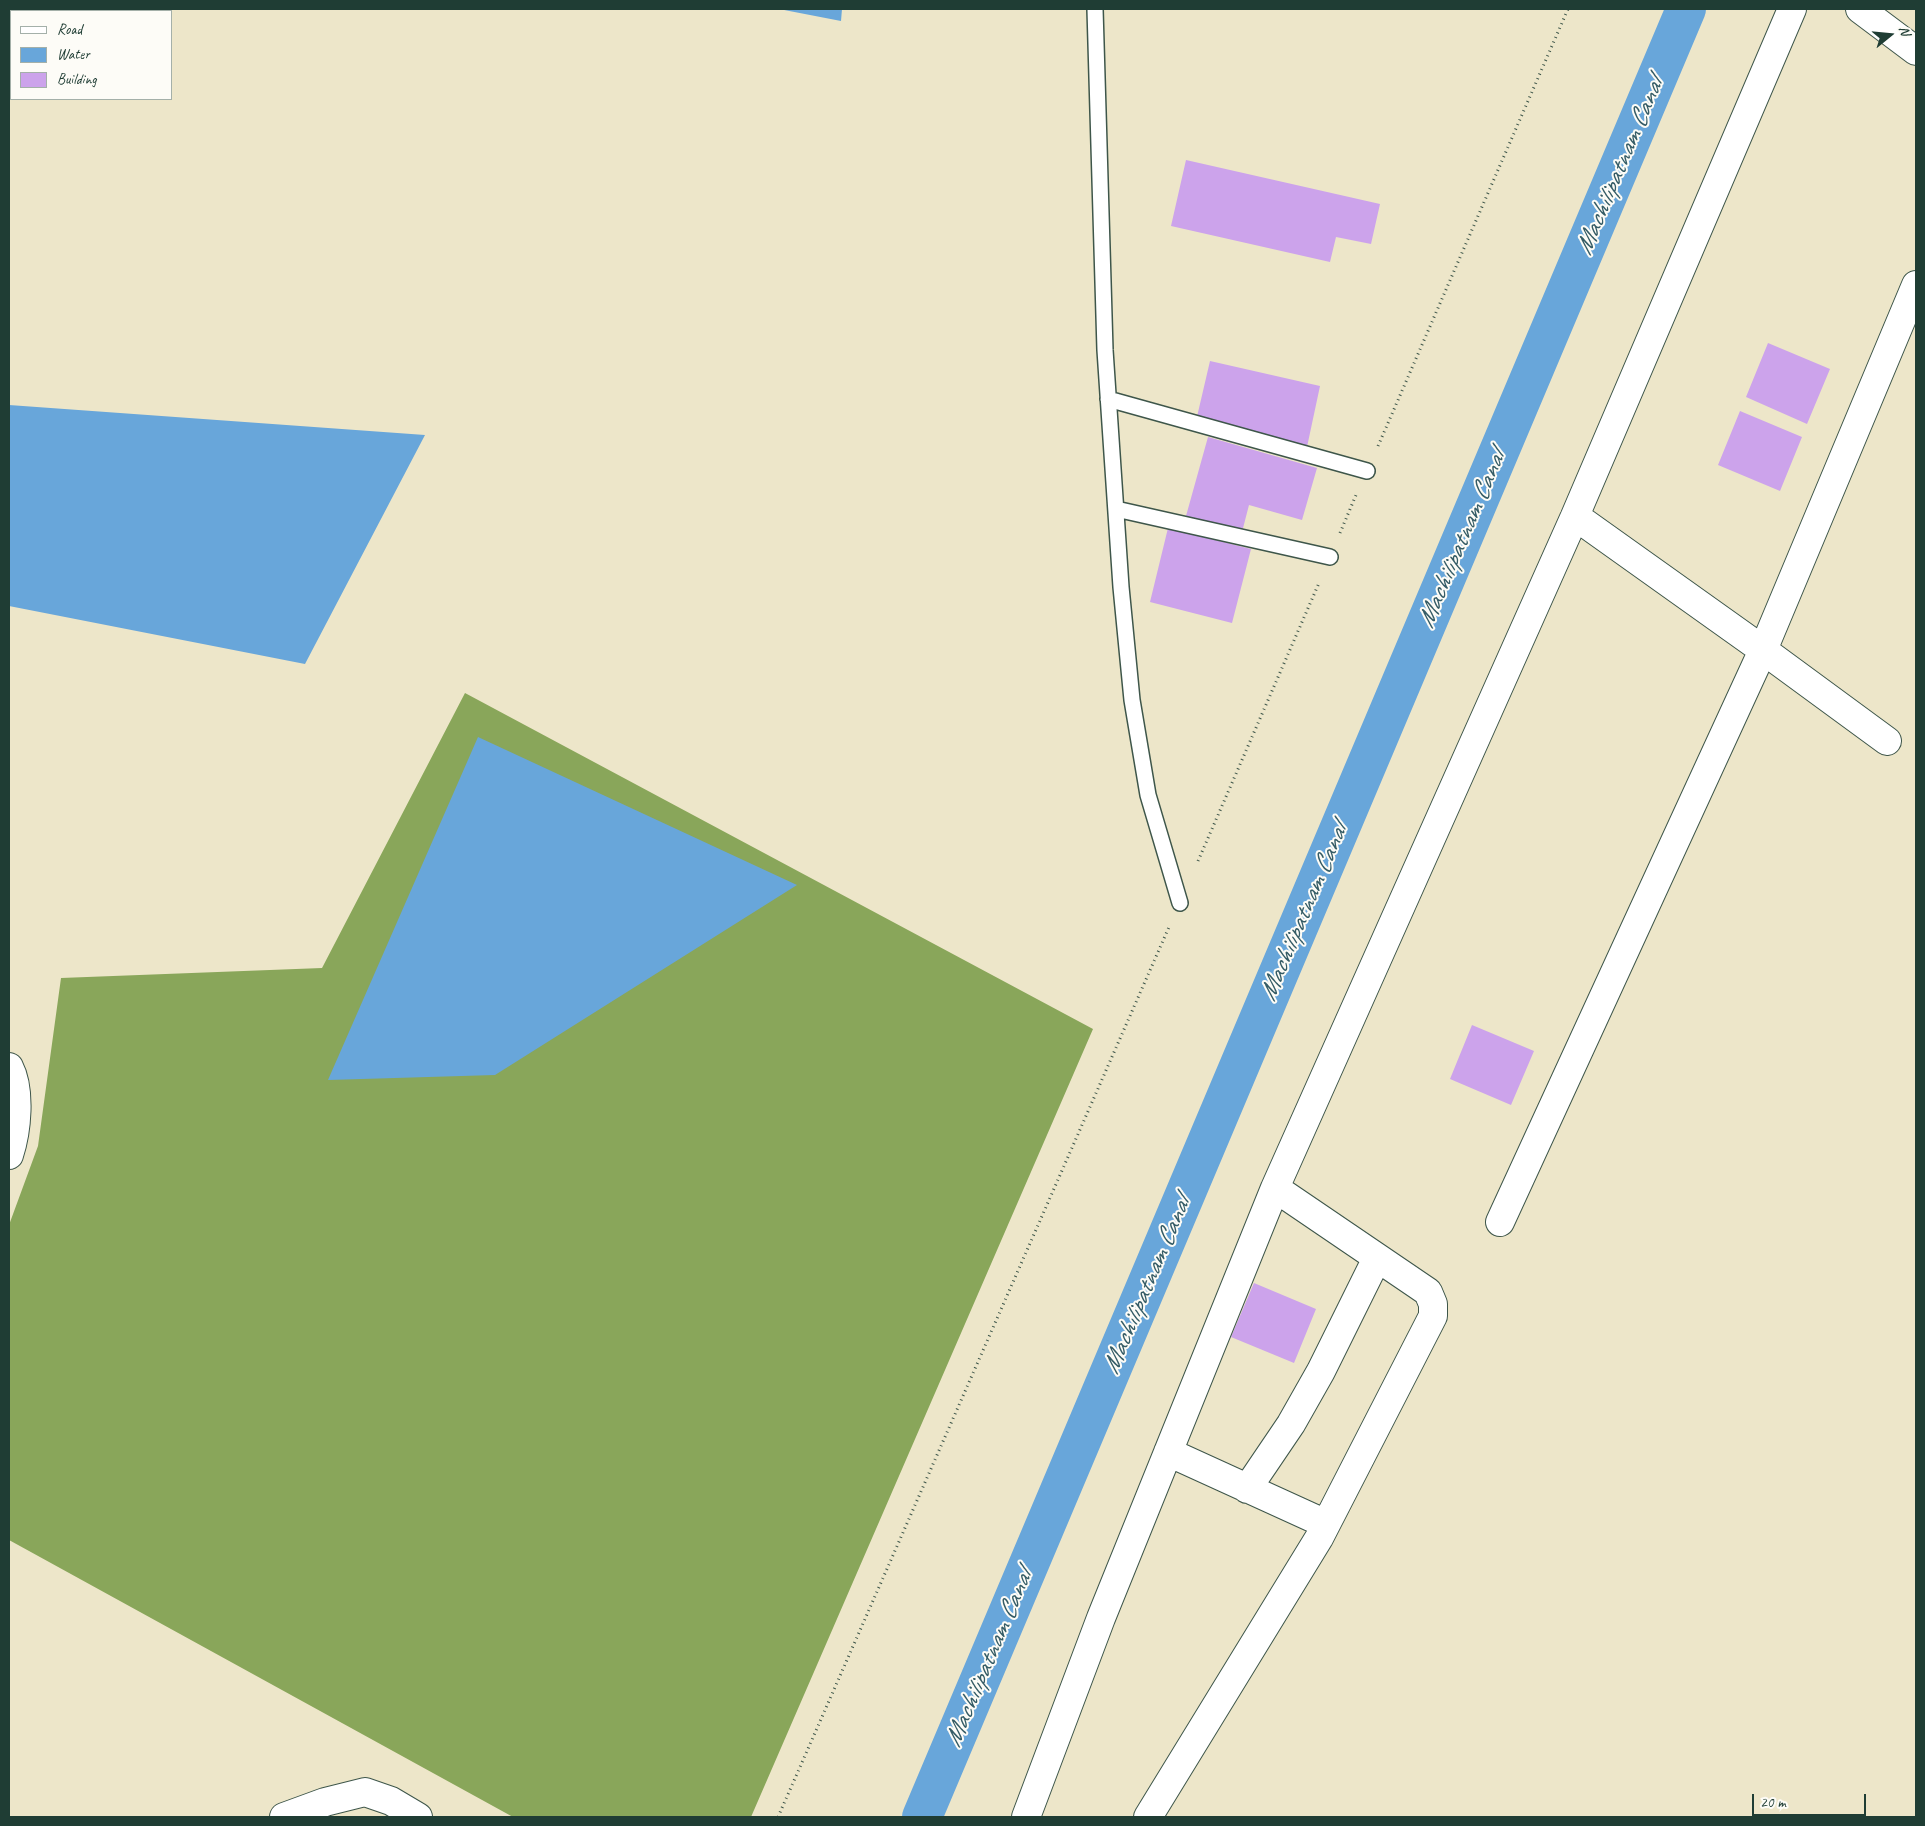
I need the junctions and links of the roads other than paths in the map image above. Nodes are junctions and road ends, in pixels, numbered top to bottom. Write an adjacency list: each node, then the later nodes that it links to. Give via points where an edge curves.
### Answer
1 (1095, 9): 6 (lane)
2 (1792, 9): 9 (street)
3 (1860, 9): 4 (street)
4 (1916, 52)
5 (1916, 285): 11 (street)
6 (1108, 399): 7 (lane); 8 (lane)
7 (1367, 471)
8 (1116, 509): 10 (lane); 13 (lane, via 1132,700 1148,795)
9 (1575, 516): 11 (street); 16 (street)
10 (1330, 557)
11 (1763, 650): 12 (street); 17 (street)
12 (1887, 741)
13 (1180, 902)
14 (9, 1067): 15 (street, via 17,1104 14,1142)
15 (9, 1155)
16 (1276, 1188): 18 (street); 19 (street)
17 (1500, 1222)
18 (1377, 1258): 20 (street, via 1313,1386); 21 (street, via 1428,1292 1434,1304 1433,1316)
19 (1168, 1452): 20 (street); 24 (street)
20 (1247, 1489): 21 (street)
21 (1326, 1524): 25 (street)
22 (284, 1817): 23 (street, via 324,1802 365,1792 391,1801)
23 (418, 1817)
24 (1026, 1817)
25 (1148, 1817)

